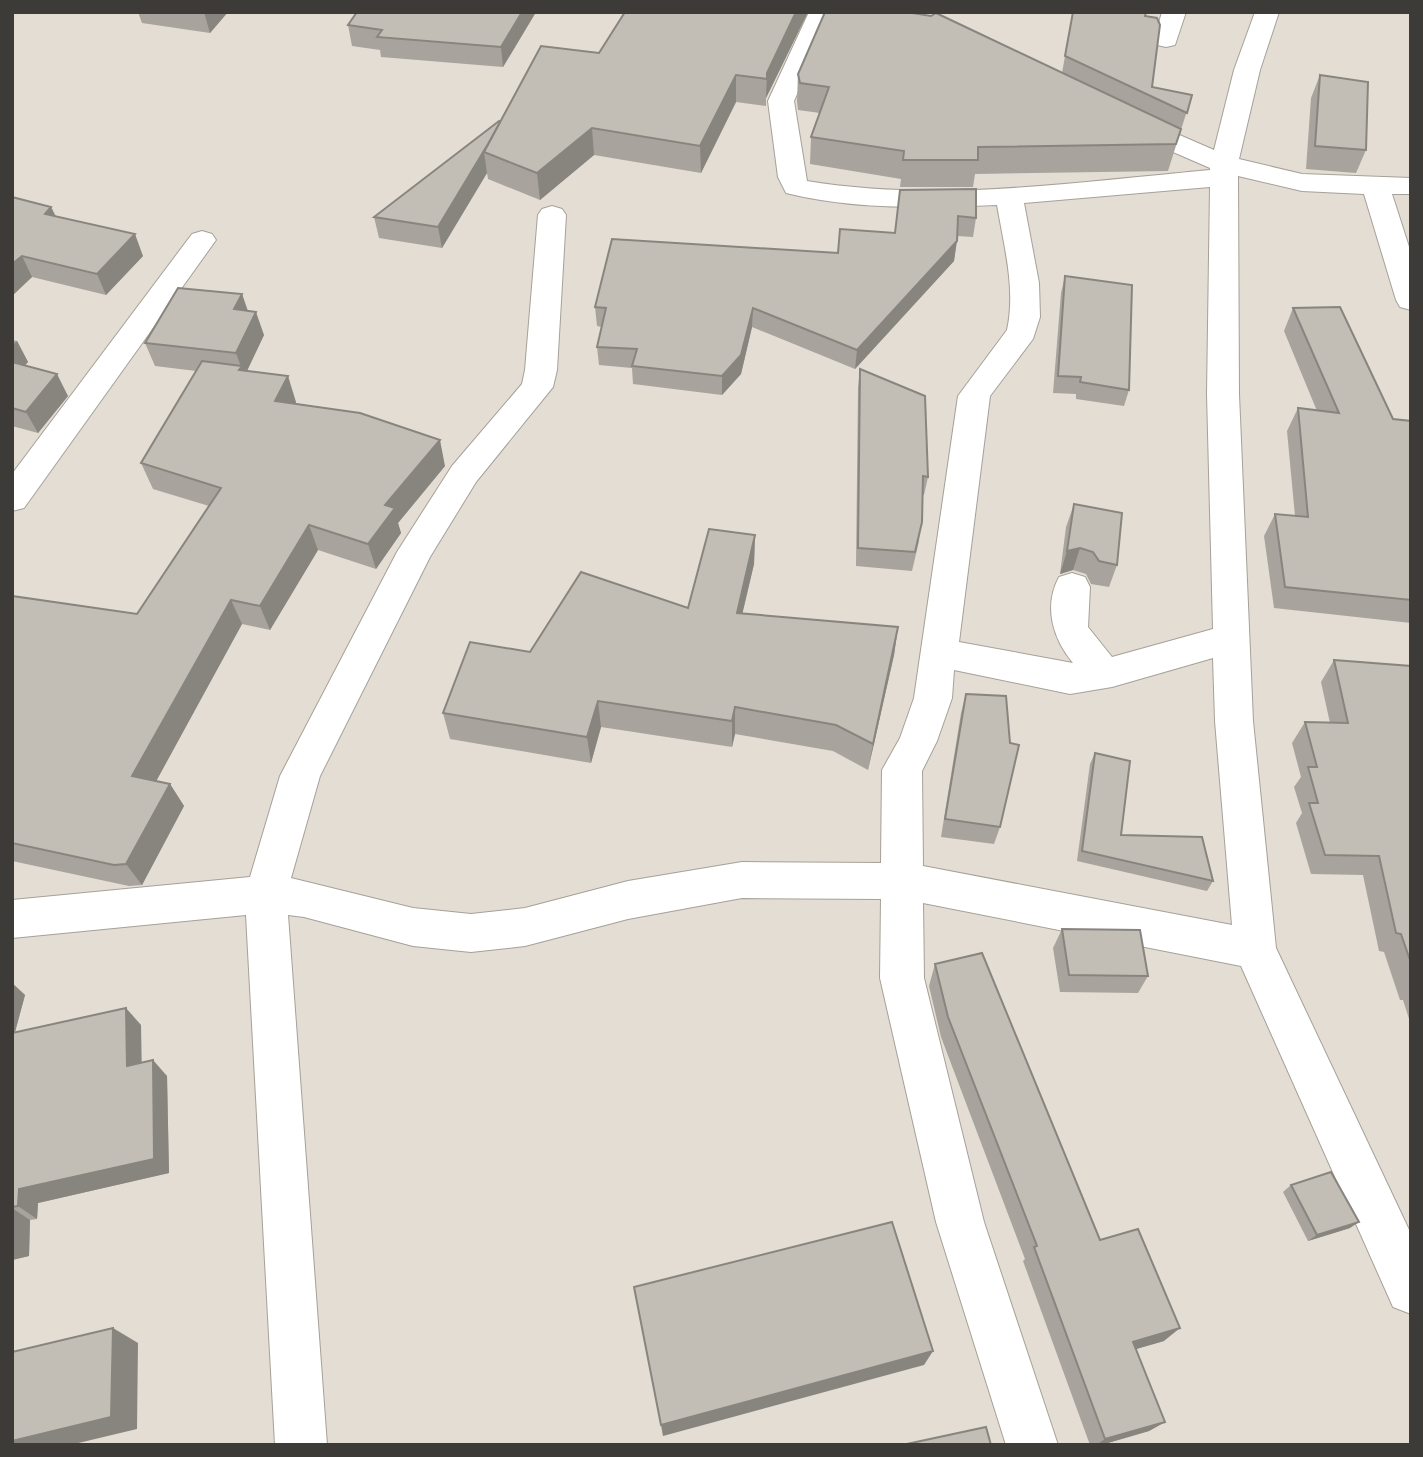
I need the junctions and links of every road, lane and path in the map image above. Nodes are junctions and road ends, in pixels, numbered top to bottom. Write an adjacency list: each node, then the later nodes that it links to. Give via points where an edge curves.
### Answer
1 (821, 12): 9 (street, via 781,101 796,187 932,199)
2 (1174, 12): 4 (street)
3 (1267, 12): 6 (street, via 1247,70)
4 (1166, 40)
5 (1106, 112): 6 (street)
6 (1224, 170): 7 (street); 9 (street); 15 (street, via 1223,394)
7 (1375, 186): 8 (street); 12 (street)
8 (1411, 186)
9 (1009, 196): 16 (street, via 1023,277 1024,318 1021,332 974,396)
10 (552, 215): 19 (street, via 537,387 464,474 415,552 300,776)
11 (202, 240): 13 (street)
12 (1411, 300)
13 (12, 499)
14 (1072, 587): 17 (street, via 1070,627)
15 (1232, 640): 17 (street); 21 (street, via 1234,721)
16 (939, 652): 17 (street, via 1070,679); 18 (street, via 933,698 902,770)
17 (1103, 673)
18 (903, 881): 19 (street, via 742,880 628,900 526,927 471,933 413,928 304,898); 21 (street); 24 (street, via 902,978 960,1222)
19 (266, 894): 20 (street); 23 (street)
20 (12, 919)
21 (1255, 949): 22 (street)
22 (1411, 1289)
23 (301, 1445)
24 (1032, 1445)

